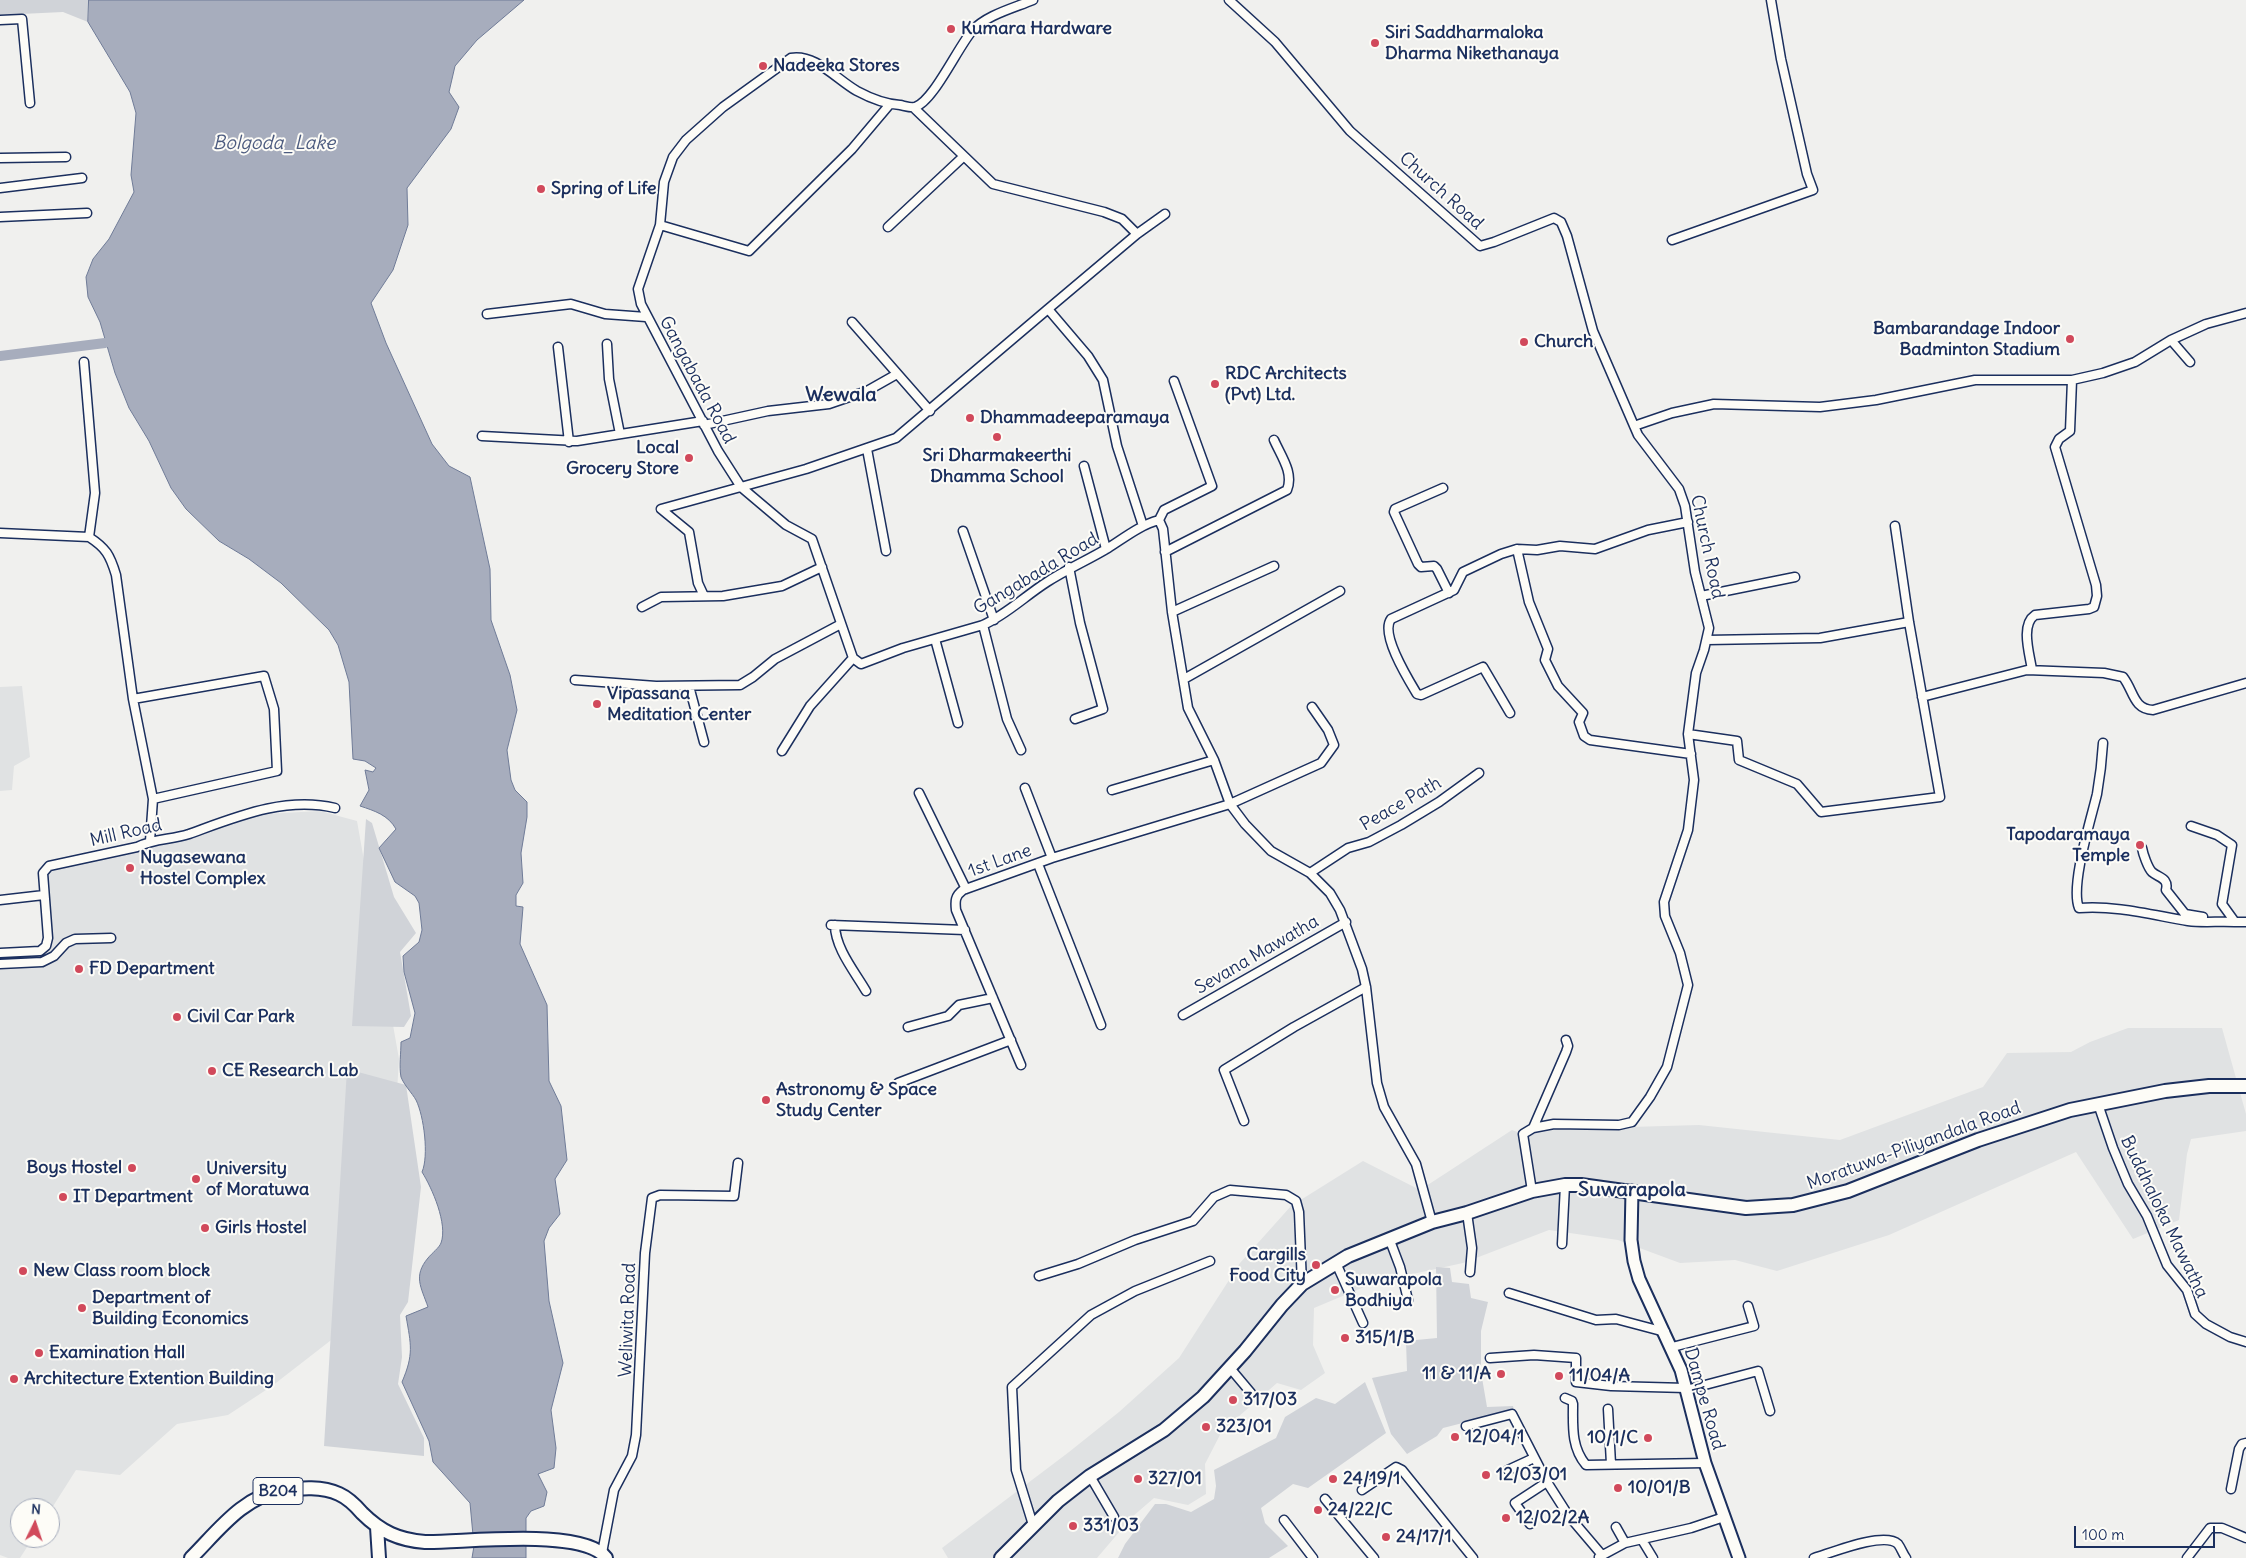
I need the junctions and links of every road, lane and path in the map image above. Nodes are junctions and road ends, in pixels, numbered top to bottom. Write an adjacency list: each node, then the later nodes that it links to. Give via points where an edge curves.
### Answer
1 (1033, 0): 7 (street, via 986,20 972,31 923,103)
2 (1229, 0): 35 (street, Church Road, via 1276,42 1350,131 1480,246 1554,218 1560,222 1567,236 1593,331)
3 (1771, 0): 19 (street, via 1781,59 1813,190)
4 (0, 20): 5 (street, via 22,19)
5 (30, 104)
6 (890, 104): 7 (street); 16 (street, via 852,150 749,251); 16 (street, Gangabada Road, via 858,91 811,59 791,58 724,107 686,140 672,157)
7 (914, 108): 8 (street)
8 (964, 156): 17 (street); 18 (street, via 993,184 1122,218)
9 (66, 157): 10 (street)
10 (0, 158)
11 (82, 178): 12 (street)
12 (0, 188)
13 (87, 213): 15 (street)
14 (1165, 214): 18 (street)
15 (0, 218)
16 (660, 225): 23 (street, Gangabada Road, via 638,289)
17 (888, 227)
18 (1137, 234): 20 (street)
19 (1672, 240)
20 (1048, 309): 33 (street); 46 (street, via 1088,356 1103,380 1119,455)
21 (2246, 313): 25 (street, via 2206,324)
22 (487, 314): 23 (street, via 571,304 605,314)
23 (646, 318): 34 (street, Gangabada Road)
24 (852, 322): 30 (street)
25 (2171, 340): 29 (street); 31 (street, via 2135,362)
26 (607, 344): 36 (street, via 609,378)
27 (558, 347): 39 (street)
28 (84, 362): 50 (street, via 96,493)
29 (2190, 362)
30 (897, 374): 33 (street); 34 (street, via 867,391 829,404)
31 (2072, 380): 35 (street, via 1975,380 1876,400 1820,406 1714,404); 72 (street, via 2070,431 2055,448 2097,596 2094,607 2089,609 2030,618 2027,637)
32 (1174, 381): 44 (street, via 1212,486 1164,510)
33 (930, 411): 40 (street, via 896,438)
34 (703, 423): 36 (street); 42 (street, Gangabada Road)
35 (1634, 426): 45 (street, Church Road, via 1646,448 1679,489)
36 (620, 434): 39 (street)
37 (482, 436): 39 (street)
38 (1274, 440): 54 (street, via 1288,470 1290,482 1287,490)
39 (569, 442)
40 (867, 450): 42 (street); 53 (street)
41 (1084, 466): 51 (street)
42 (741, 487): 56 (street, Gangabada Road, via 786,525 812,539); 61 (street, via 661,509 689,532 698,583)
43 (1443, 488): 60 (street, via 1394,512 1418,564 1421,568 1434,566)
44 (1159, 520): 46 (street, Gangabada Road); 54 (street)
45 (1688, 522): 52 (street, via 1648,530 1595,549 1560,546); 62 (street, Church Road)
46 (1143, 526): 51 (street, Gangabada Road)
47 (1895, 526): 66 (street)
48 (963, 531): 65 (street)
49 (0, 533): 50 (street)
50 (89, 537): 78 (street, via 103,546 116,576)
51 (1106, 549): 57 (street, Gangabada Road)
52 (1517, 549): 60 (street, via 1487,559 1463,572 1457,588); 88 (street, via 1529,602 1548,649 1545,660 1558,686 1582,710 1579,722 1584,736 1590,740)
53 (886, 551)
54 (1165, 552): 64 (street)
55 (1274, 566): 64 (street)
56 (822, 567): 61 (street, via 782,586); 67 (street, Gangabada Road)
57 (1069, 567): 65 (street, Gangabada Road); 81 (street, via 1086,650 1103,709)
58 (1795, 577): 62 (street)
59 (1340, 591): 73 (street)
60 (1449, 593): 80 (street, via 1391,619 1387,624 1400,665 1417,694 1421,695 1483,667)
61 (704, 596): 63 (street, via 661,597)
62 (1701, 596): 70 (street, Church Road, via 1709,628)
63 (642, 607)
64 (1172, 612): 73 (street)
65 (994, 620): 68 (street, Gangabada Road)
66 (1909, 622): 70 (street, via 1820,638); 77 (street)
67 (841, 624): 71 (street, Gangabada Road); 76 (street, via 775,659 740,684)
68 (983, 625): 69 (street, Gangabada Road); 86 (street, via 1007,719)
69 (935, 639): 71 (street, Gangabada Road, via 861,664); 82 (street)
70 (1707, 640): 83 (street, Church Road, via 1696,673)
71 (852, 658): 87 (street, via 810,706)
72 (2032, 670): 75 (street, via 2114,674 2128,683 2137,705 2145,710); 77 (street)
73 (1184, 679): 89 (street, via 1188,708)
74 (575, 680): 76 (street)
75 (2246, 683)
76 (689, 686): 84 (street)
77 (1922, 697): 83 (street, via 1940,797 1821,812 1797,784 1739,760 1736,741)
78 (133, 699): 94 (street); 94 (street, via 264,676 274,709 277,771)
79 (1312, 707): 95 (street, 1st Lane, via 1334,745 1329,755 1321,763)
80 (1510, 713)
81 (1076, 719)
82 (958, 723)
83 (1688, 734): 88 (street, Church Road)
84 (704, 742)
85 (2103, 743): 107 (street, via 2097,792 2079,872 2076,900 2079,908 2136,912 2189,921)
86 (1021, 750)
87 (782, 751)
88 (1691, 754): 126 (street, Church Road, via 1694,780 1688,830 1664,902 1688,985 1667,1068 1632,1122)
89 (1214, 760): 92 (street); 95 (street)
90 (1479, 773): 102 (street, Peace Path, via 1401,825 1369,842 1348,848)
91 (1025, 788): 100 (street)
92 (1112, 790)
93 (919, 793): 103 (street)
94 (153, 799): 98 (street)
95 (1230, 804): 100 (street, 1st Lane); 102 (street, via 1272,851)
96 (335, 808): 98 (street, Mill Road, via 320,804 264,809 187,835)
97 (2191, 826): 107 (street, via 2217,835 2232,845 2222,904)
98 (150, 841): 104 (street, Mill Road, via 137,847 49,866 43,873)
99 (2142, 848): 107 (street, via 2152,872 2164,878 2166,890 2185,914)
100 (1052, 858): 101 (street, 1st Lane)
101 (1038, 864): 103 (street, 1st Lane); 117 (street)
102 (1310, 873): 106 (street, via 1330,893)
103 (966, 889): 109 (street, 1st Lane, via 957,895 955,903)
104 (44, 894): 105 (street); 111 (street, Mill Road, via 46,946 40,951)
105 (0, 900)
106 (1346, 922): 113 (street); 116 (street, Sevana Mawatha)
107 (2235, 922): 108 (street)
108 (2246, 922)
109 (965, 930): 114 (street, via 833,925 839,943); 115 (street, 1st Lane)
110 (111, 938): 112 (street, via 76,939 42,962)
111 (0, 953)
112 (0, 964)
113 (1366, 987): 125 (street, via 1224,1070); 132 (street, via 1377,1084 1384,1107 1416,1164)
114 (866, 991)
115 (993, 998): 118 (street, via 959,1005 948,1016); 119 (street, 1st Lane)
116 (1183, 1015)
117 (1100, 1025)
118 (908, 1027)
119 (1011, 1040): 121 (street, 1st Lane); 122 (street)
120 (1566, 1040): 126 (street, via 1566,1052)
121 (1021, 1065)
122 (898, 1083)
123 (2246, 1086): 124 (main road, Moratuwa-Piliyandala Road, via 2165,1091)
124 (2098, 1104): 130 (main road, Moratuwa-Piliyandala Road, via 1978,1140 1848,1191 1794,1205 1746,1208); 145 (street, Buddhaloka Mawatha, via 2128,1184 2147,1216 2167,1265 2187,1290 2194,1314 2230,1337)
125 (1244, 1121)
126 (1533, 1128): 129 (street, via 1523,1134)
127 (738, 1163): 175 (street, Weliwita Road, via 734,1196 660,1195 652,1198 645,1253 636,1435 632,1456 614,1490)
128 (1565, 1185): 129 (main road, Moratuwa-Piliyandala Road); 130 (main road, Moratuwa-Piliyandala Road); 134 (street)
129 (1532, 1191): 131 (main road, Moratuwa-Piliyandala Road)
130 (1632, 1191): 144 (street, Dampe Road, via 1634,1262 1644,1294)
131 (1467, 1213): 132 (main road, Moratuwa-Piliyandala Road); 137 (street, via 1472,1248)
132 (1432, 1222): 133 (main road, Moratuwa-Piliyandala Road)
133 (1389, 1238): 136 (main road, Moratuwa-Piliyandala Road); 141 (street)
134 (1562, 1244)
135 (1210, 1261): 169 (street, via 1136,1291 1091,1315 1012,1387 1016,1470)
136 (1336, 1263): 139 (main road, Moratuwa-Piliyandala Road); 143 (street)
137 (1470, 1272)
138 (1038, 1276): 139 (street, via 1193,1221 1214,1197 1230,1190 1286,1195 1296,1202)
139 (1302, 1284): 148 (main road, Moratuwa-Piliyandala Road)
140 (1509, 1294): 144 (street, via 1596,1320 1616,1319)
141 (1408, 1300)
142 (1748, 1306): 146 (street, via 1754,1326)
143 (1364, 1323)
144 (1665, 1332): 146 (street, Dampe Road)
145 (2246, 1342)
146 (1672, 1346): 149 (street, Dampe Road)
147 (1490, 1358): 149 (street, via 1534,1355 1576,1358 1576,1382)
148 (1230, 1368): 150 (street); 160 (main road, Moratuwa-Piliyandala Road, via 1203,1397 1164,1430)
149 (1686, 1389): 153 (street, via 1758,1372); 157 (street, Dampe Road)
150 (1251, 1393)
151 (1565, 1398): 158 (street, via 1573,1404 1573,1431 1580,1458 1586,1465)
152 (1608, 1409): 158 (street)
153 (1770, 1411)
154 (1466, 1426): 156 (street, via 1512,1414)
155 (2246, 1443): 162 (street, via 2239,1449)
156 (1534, 1458): 159 (street); 161 (street)
157 (1705, 1463): 158 (street); 166 (street, Dampe Road)
158 (1611, 1464)
159 (1508, 1470)
160 (1090, 1476): 165 (street); 169 (main road, Moratuwa-Piliyandala Road)
161 (1547, 1482): 168 (street, via 1515,1502); 176 (street)
162 (2231, 1489)
163 (1362, 1490): 182 (street, via 1396,1467 1402,1470)
164 (1325, 1499): 181 (street)
165 (1114, 1517)
166 (1724, 1517): 173 (street); 184 (street, Dampe Road)
167 (1284, 1520): 180 (street)
168 (1530, 1524)
169 (1033, 1525): 179 (main road, Moratuwa-Piliyandala Road)
170 (377, 1527): 175 (main road, via 396,1538 412,1541 549,1539 574,1542); 177 (main road, B204, via 339,1494 304,1488 274,1492 242,1506); 178 (main road)
171 (1616, 1527): 174 (street)
172 (2246, 1538): 187 (street, via 2222,1528 2210,1528)
173 (1642, 1540): 174 (street); 183 (street)
174 (1625, 1544): 176 (street)
175 (604, 1555)
176 (1600, 1556)
177 (191, 1558)
178 (379, 1558)
179 (1002, 1558)
180 (1313, 1558)
181 (1374, 1558)
182 (1473, 1558)
183 (1653, 1558)
184 (1739, 1558)
185 (1814, 1558): 186 (street, via 1883,1540 1899,1545)
186 (1906, 1558)
187 (2187, 1558)

